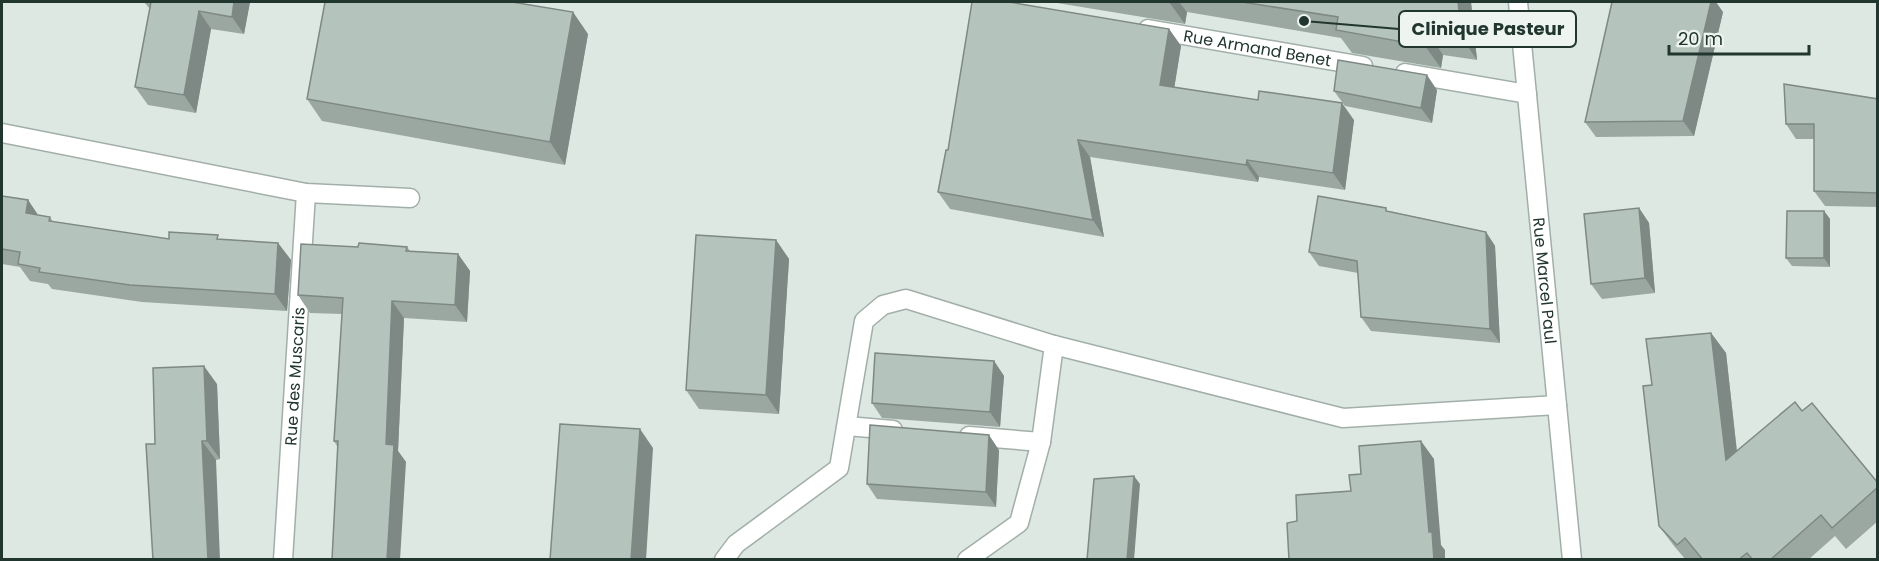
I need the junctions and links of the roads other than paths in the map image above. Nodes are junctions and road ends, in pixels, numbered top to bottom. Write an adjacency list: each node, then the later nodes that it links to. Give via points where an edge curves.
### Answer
1 (1518, 2): 3 (street, Rue Marcel Paul)
2 (1128, 25): 3 (street, Rue Armand Benet)
3 (1527, 94): 8 (street, Rue Marcel Paul)
4 (2, 133): 5 (street)
5 (306, 193): 6 (street); 13 (street, Rue des Muscaris)
6 (410, 198)
7 (1054, 345): 8 (street, via 1342,418); 9 (street, via 906,299 883,305 864,321); 12 (street)
8 (1557, 405): 16 (street, Rue Marcel Paul)
9 (847, 426): 10 (street); 14 (street, via 839,468 736,544)
10 (915, 431)
11 (950, 434): 12 (street)
12 (1041, 442): 15 (street, via 1018,523)
13 (282, 560)
14 (724, 560)
15 (967, 560)
16 (1572, 560)

